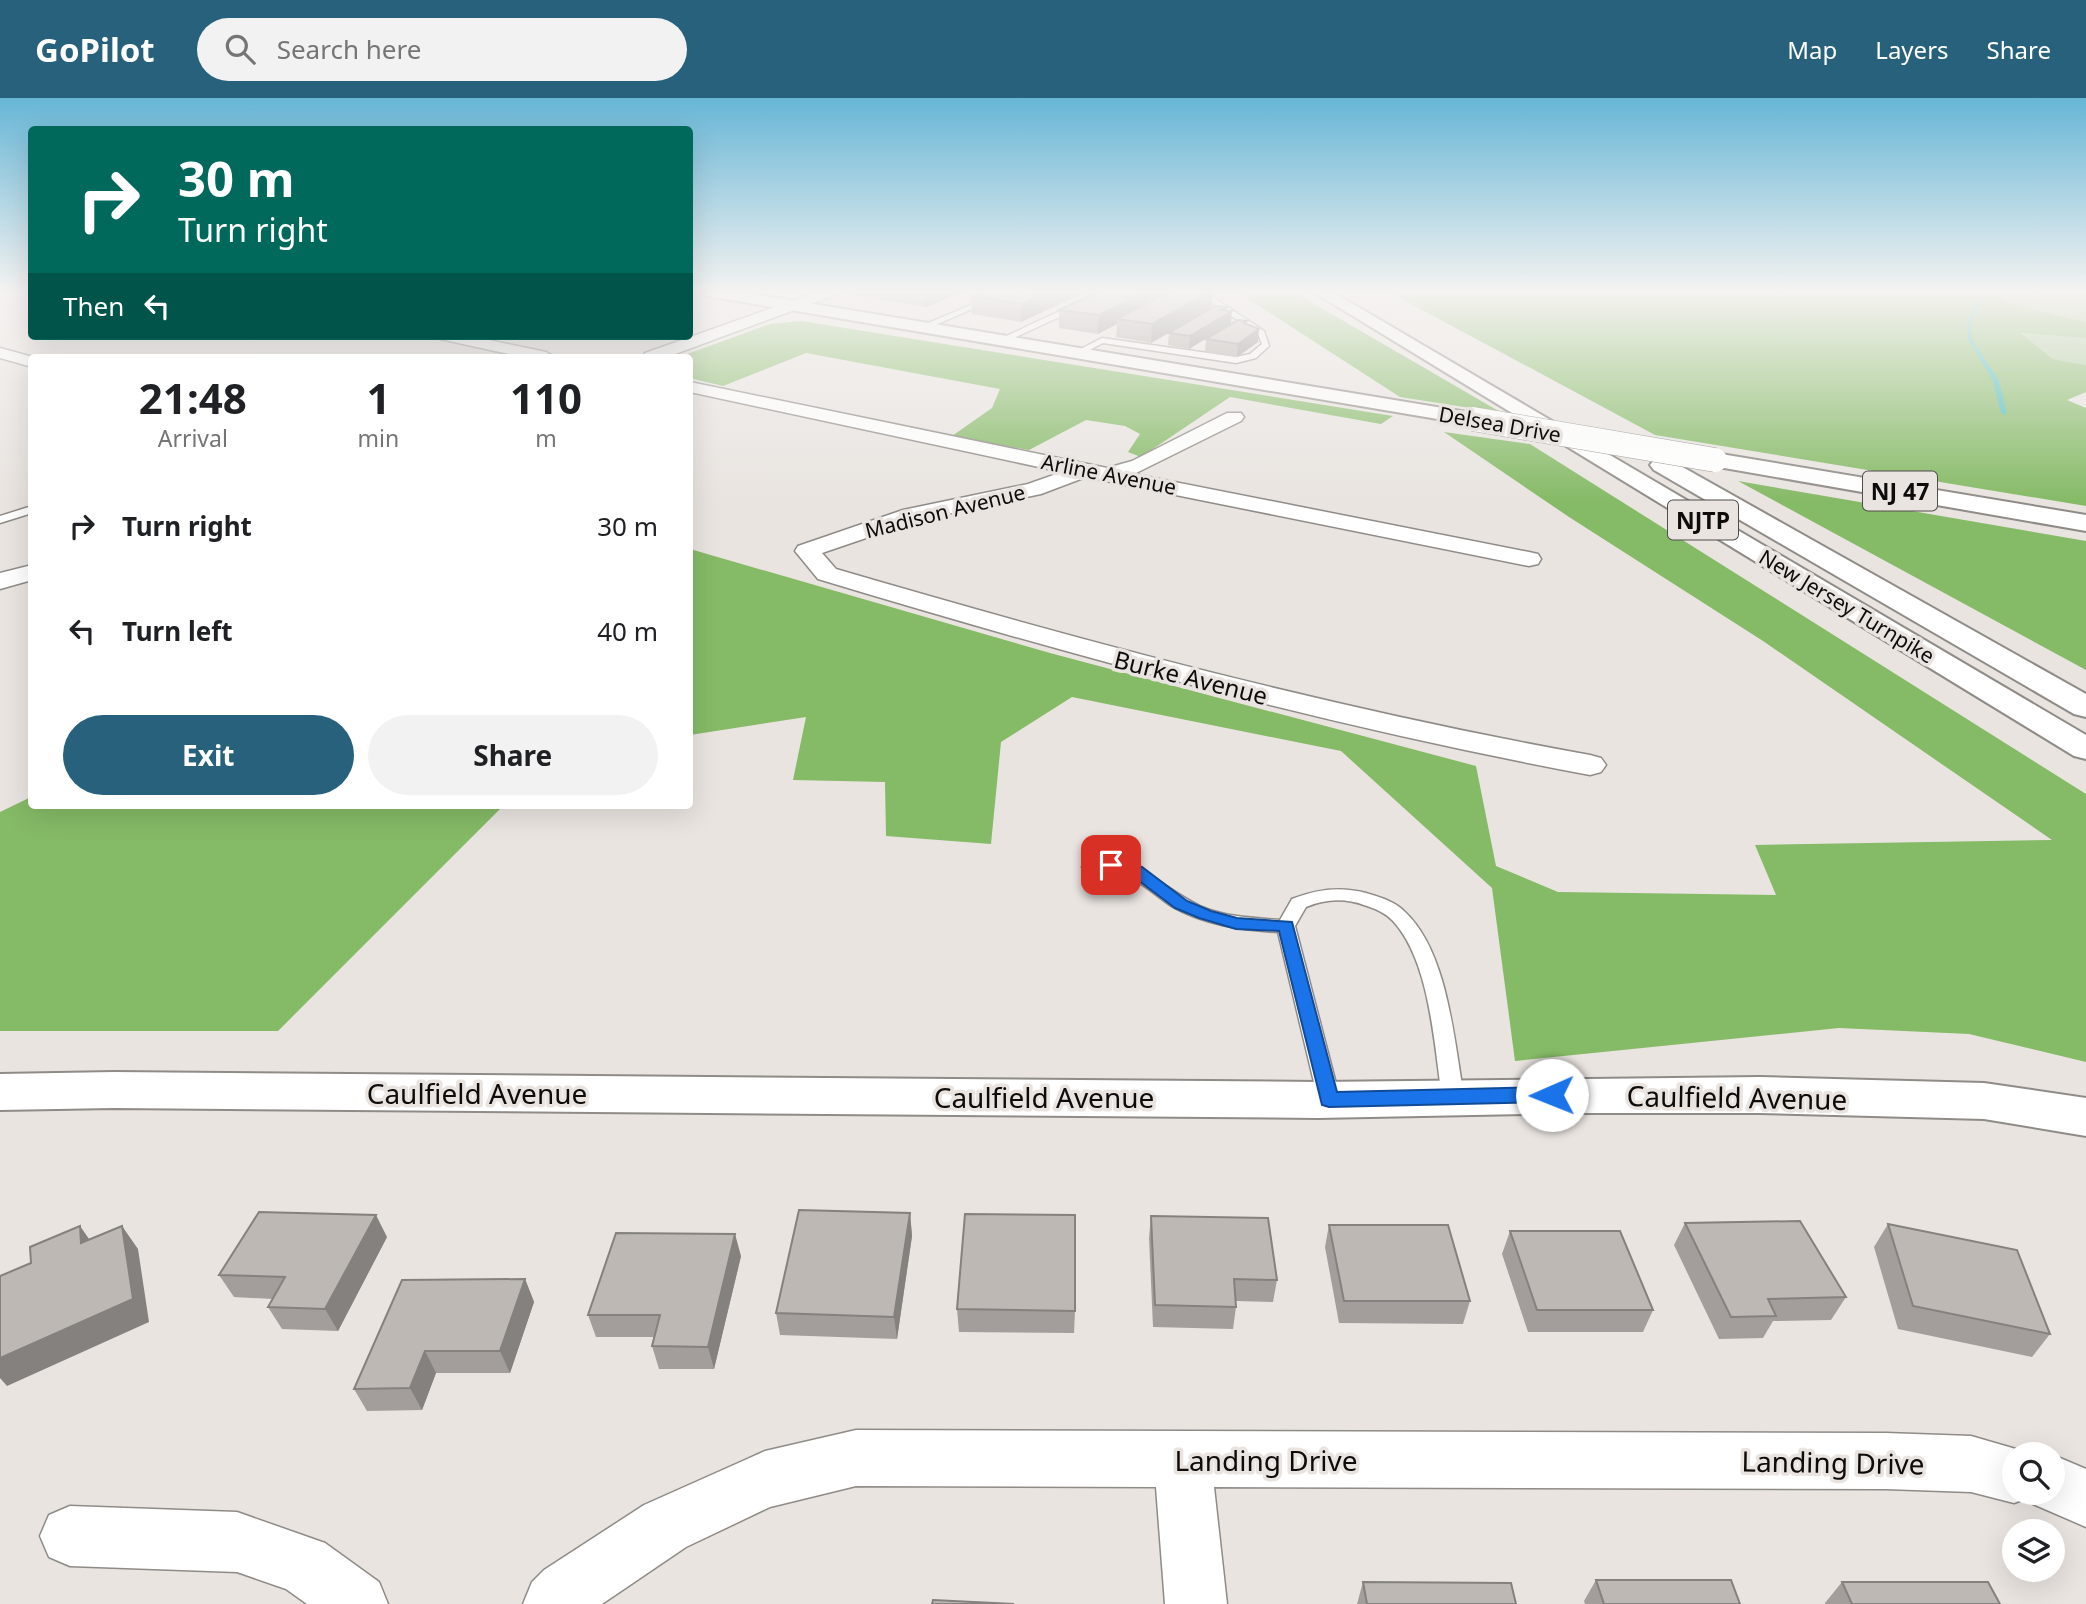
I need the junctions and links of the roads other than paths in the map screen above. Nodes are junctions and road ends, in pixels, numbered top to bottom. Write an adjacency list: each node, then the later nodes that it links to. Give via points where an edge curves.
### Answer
1 (1127, 361): 10 (main road, Delsea Drive / NJ 47, bridge)
2 (1438, 361): 16 (main road, New Jersey Turnpike / NJTP)
3 (1475, 361): 15 (main road, New Jersey Turnpike / NJTP)
4 (693, 388): 6 (street, Arline Avenue)
5 (1234, 417): 7 (street, via 1139,465)
6 (1083, 470): 7 (street, Arline Avenue); 11 (street, Madison Avenue, via 1028,491 894,520)
7 (1111, 474): 12 (street, Arline Avenue)
8 (28, 510): 9 (lane)
9 (0, 520)
10 (2086, 523)
11 (807, 551): 17 (street, Burke Avenue, via 827,574 1082,650 1402,729)
12 (1528, 559)
13 (28, 573): 14 (street)
14 (0, 581)
15 (2086, 707)
16 (2086, 749)
17 (1590, 765)
18 (1091, 867): 19 (lane, via 1111,865 1136,871 1181,904 1205,914 1236,923)
19 (1286, 926): 21 (lane, via 1299,902 1318,895 1346,894 1370,900 1398,915 1420,947 1437,1008); 22 (lane)
20 (0, 1092): 22 (main road, Caulfield Avenue)
21 (1452, 1097): 22 (main road, Caulfield Avenue); 23 (main road, Caulfield Avenue, via 1760,1095 1984,1101)
22 (1329, 1100)
23 (2086, 1117)
24 (1182, 1460): 25 (street, Landing Drive, via 1885,1461 1971,1464); 30 (street, Landing Drive, via 856,1458 765,1480 665,1526); 31 (street)
25 (2002, 1472)
26 (2065, 1489): 27 (street)
27 (2086, 1498)
28 (70, 1536): 29 (street, via 237,1542 304,1564)
29 (357, 1604)
30 (554, 1604)
31 (1196, 1604)

